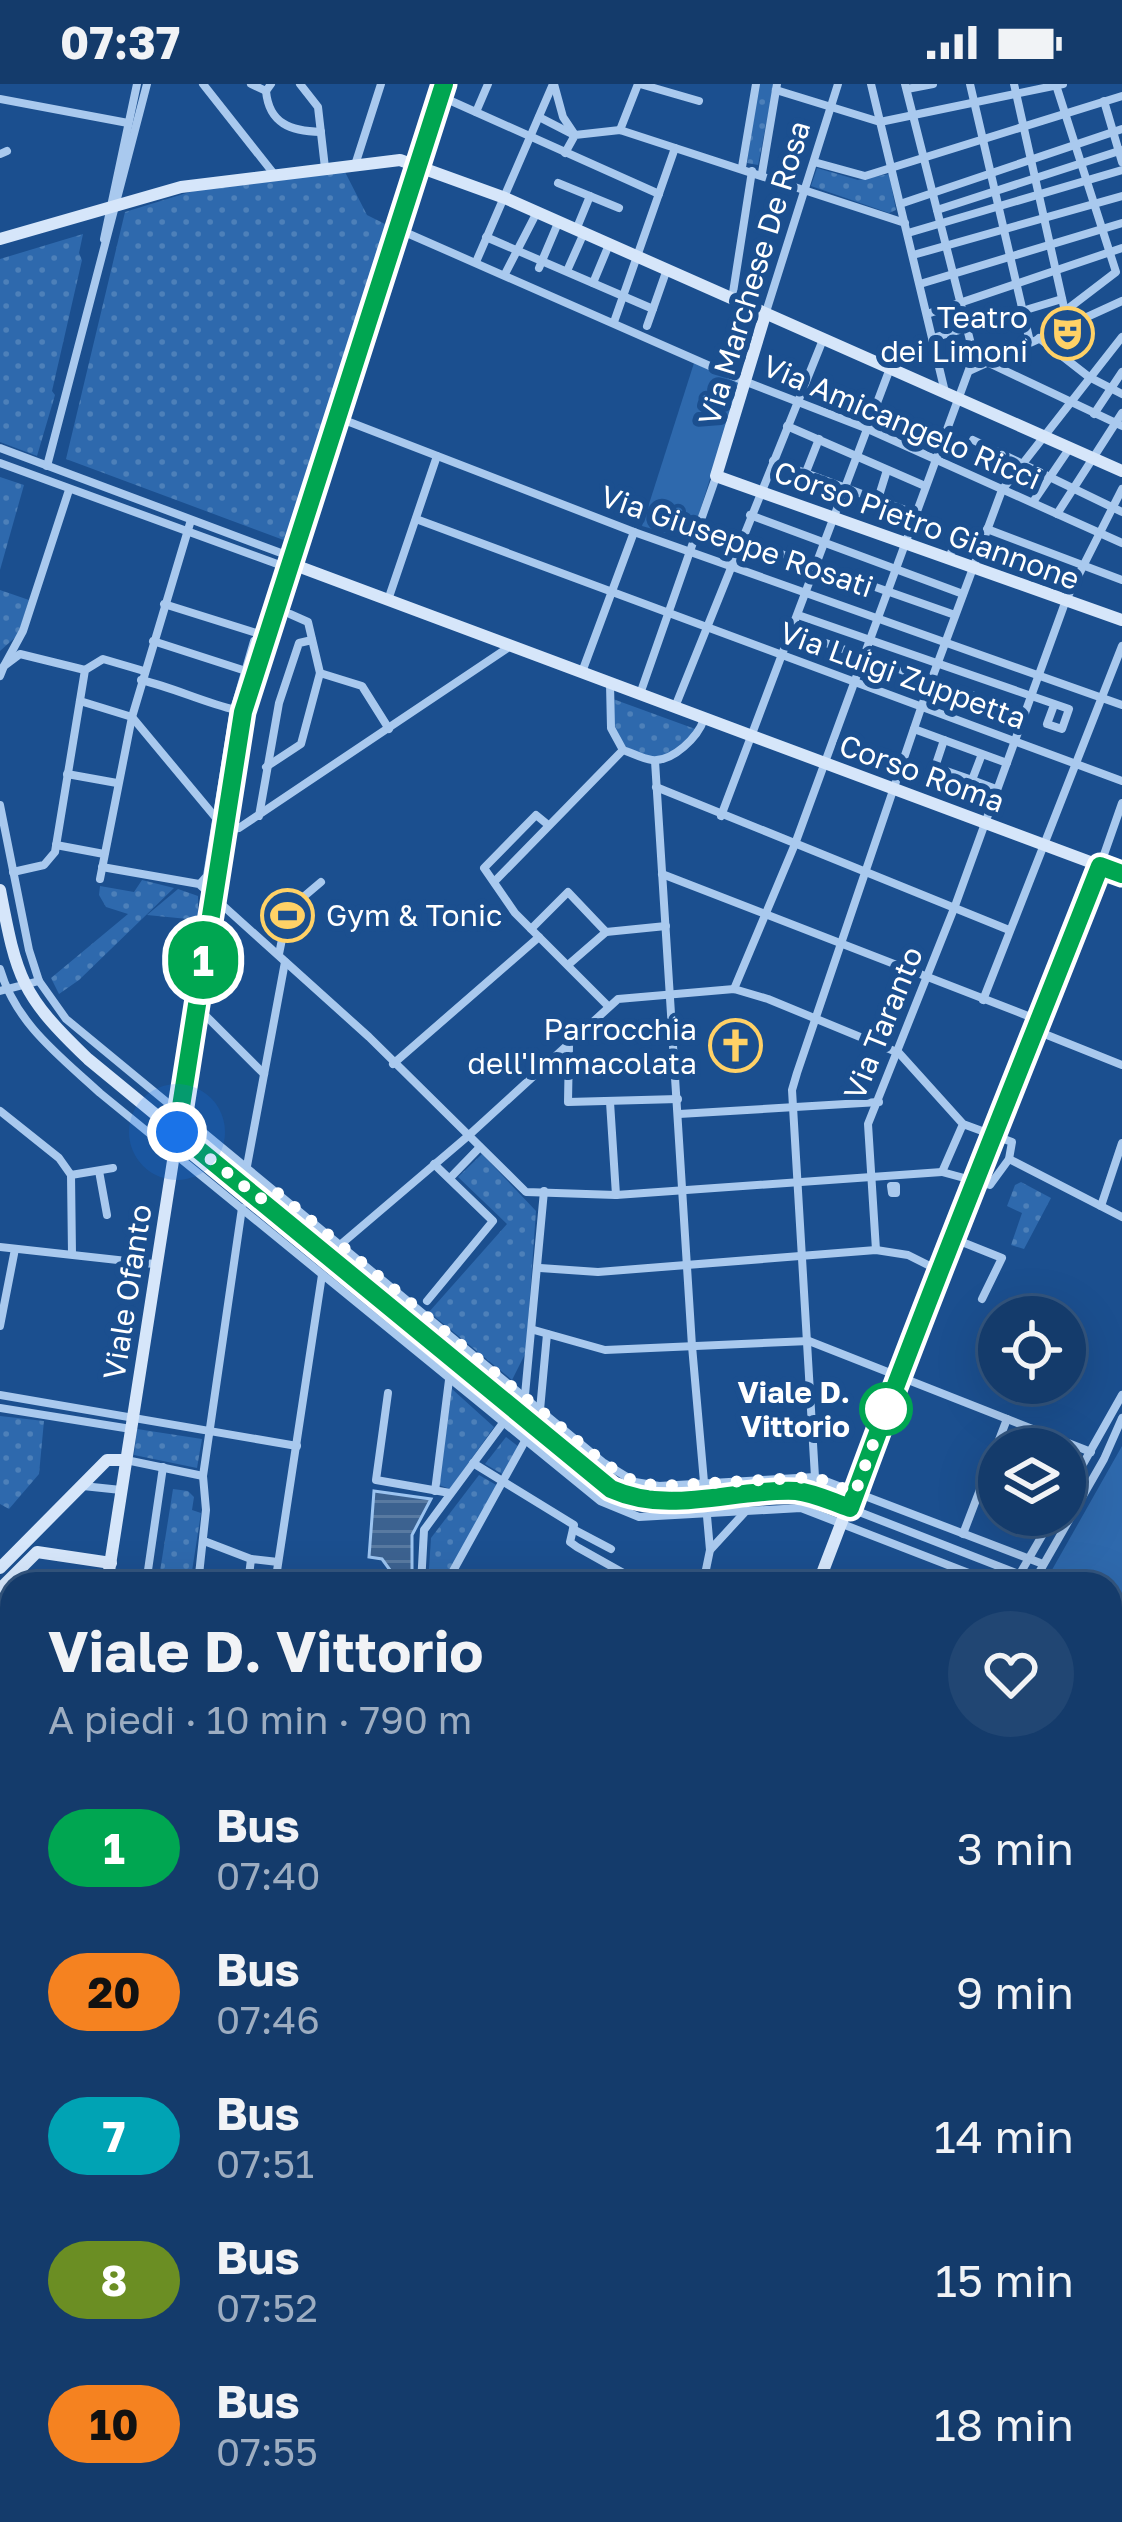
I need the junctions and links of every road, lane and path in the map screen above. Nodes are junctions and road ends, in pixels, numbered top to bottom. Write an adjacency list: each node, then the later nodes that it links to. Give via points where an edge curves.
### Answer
1 (137, 84): 33 (street)
2 (147, 84): 71 (street)
3 (203, 84): 56 (street)
4 (251, 84): 16 (street)
5 (301, 84): 37 (street, via 318,107)
6 (381, 84): 49 (street)
7 (488, 84): 27 (street)
8 (554, 84): 29 (street); 39 (street)
9 (639, 84): 23 (street); 35 (street)
10 (756, 84): 54 (street)
11 (838, 84): 26 (street, Via Marchese De Rosa)
12 (871, 84): 32 (street)
13 (933, 84): 18 (street)
14 (970, 84): 25 (street)
15 (1058, 84): 19 (street); 28 (street)
16 (268, 87): 37 (street, via 275,118 290,129)
17 (776, 87): 26 (street); 54 (street)
18 (906, 87): 30 (street)
19 (1015, 89): 25 (street); 34 (street)
20 (442, 90): 27 (street); 50 (street, Viale Ofanto)
21 (1122, 96): 24 (street)
22 (0, 99): 33 (street)
23 (700, 100)
24 (1104, 101): 28 (street); 36 (street)
25 (974, 102): 30 (street); 40 (street)
26 (830, 107): 32 (street); 47 (street, Via Marchese De Rosa)
27 (476, 112): 38 (street)
28 (1066, 113): 34 (street); 41 (street)
29 (538, 116): 38 (street); 39 (street)
30 (914, 116): 32 (street); 45 (street)
31 (796, 122): 57 (street)
32 (880, 122): 52 (street)
33 (128, 123): 71 (street)
34 (1024, 126): 40 (street); 46 (street)
35 (620, 130): 39 (street); 42 (street)
36 (1118, 131): 41 (street); 43 (street)
37 (321, 132): 53 (street)
38 (531, 135): 44 (street); 68 (street)
39 (575, 135): 44 (street)
40 (983, 140): 45 (street); 55 (street)
41 (1076, 146): 46 (street); 48 (street)
42 (675, 148): 54 (street); 64 (street)
43 (1120, 150): 48 (street); 51 (street)
44 (565, 153): 64 (street)
45 (925, 158): 52 (street); 63 (street)
46 (1031, 160): 55 (street); 58 (street)
47 (814, 162): 52 (street, via 865,176); 61 (street, Via Marchese De Rosa)
48 (1082, 164): 58 (street); 59 (street)
49 (355, 165): 50 (street); 53 (street)
50 (419, 165): 68 (street); 82 (street, Viale Ofanto)
51 (1122, 166): 59 (street)
52 (892, 167): 69 (street)
53 (325, 168): 56 (street)
54 (752, 170): 57 (street); 108 (street)
55 (991, 173): 62 (street); 63 (street)
56 (274, 174): 71 (street)
57 (781, 179): 61 (street)
58 (1035, 179): 62 (street); 65 (street)
59 (1087, 180): 65 (street); 70 (street)
60 (558, 183): 66 (street)
61 (804, 189): 80 (street); 115 (street, Via Marchese De Rosa)
62 (995, 192): 72 (street); 74 (street)
63 (933, 193): 69 (street); 74 (street)
64 (659, 194): 95 (street)
65 (1039, 194): 72 (street); 76 (street)
66 (590, 196): 73 (street); 84 (street)
67 (1122, 196): 70 (street)
68 (505, 199): 75 (street); 85 (street)
69 (901, 204): 80 (street)
70 (1094, 204): 76 (street); 81 (street)
71 (113, 205): 86 (street); 157 (street)
72 (998, 207): 79 (street); 83 (street)
73 (619, 208)
74 (937, 210): 79 (street)
75 (536, 214): 78 (street); 91 (street)
76 (1044, 218): 83 (street); 87 (street)
77 (1122, 223): 81 (street)
78 (558, 224): 84 (street); 97 (street)
79 (940, 224): 80 (street); 89 (street)
80 (906, 228): 93 (street)
81 (1102, 229): 87 (street); 92 (street)
82 (400, 230): 96 (street, Via Amicangelo Ricci); 141 (street, Viale Ofanto)
83 (1004, 230): 89 (street); 94 (street)
84 (579, 233): 88 (street); 99 (street)
85 (487, 236): 91 (street); 96 (street)
86 (0, 239)
87 (1050, 244): 94 (street); 98 (street)
88 (608, 247): 95 (street); 103 (street)
89 (947, 248): 93 (street); 101 (street)
90 (1122, 248): 92 (street)
91 (517, 250): 97 (street); 102 (street)
92 (1110, 252): 98 (street); 113 (street, via 1116,272)
93 (913, 256): 104 (street)
94 (1010, 256): 101 (street); 105 (street)
95 (636, 259): 100 (street); 106 (street)
96 (476, 262): 102 (street, Via Amicangelo Ricci)
97 (540, 264): 99 (street)
98 (1055, 268): 105 (street); 107 (street)
99 (567, 271): 103 (street)
100 (666, 272): 108 (street); 111 (street)
101 (954, 273): 104 (street); 110 (street)
102 (505, 274): 116 (street, Via Amicangelo Ricci)
103 (593, 283): 106 (street)
104 (920, 284): 114 (street)
105 (1016, 284): 110 (street); 112 (street)
106 (622, 296): 111 (street); 116 (street)
107 (1062, 299): 112 (street); 113 (street)
108 (731, 301): 115 (street)
109 (1122, 301): 117 (street)
110 (961, 302): 114 (street); 119 (street)
111 (653, 309): 118 (street)
112 (1023, 311): 119 (street); 122 (street)
113 (1065, 311): 117 (street)
114 (927, 314): 121 (street)
115 (765, 315): 123 (street); 131 (street, Via Marchese De Rosa)
116 (614, 322): 131 (street, Via Amicangelo Ricci)
117 (1068, 325): 122 (street)
118 (647, 326)
119 (967, 327): 121 (street); 124 (street)
120 (1122, 337): 130 (street)
121 (933, 338): 126 (street)
122 (1034, 340): 125 (street); 130 (street)
123 (822, 342): 128 (street); 137 (street)
124 (974, 356): 125 (street); 127 (street)
125 (989, 364): 127 (street); 138 (street)
126 (939, 368): 132 (street); 134 (street)
127 (970, 370): 136 (street)
128 (889, 371): 132 (street); 144 (street)
129 (1122, 371): 133 (street)
130 (1089, 377): 133 (street); 138 (street)
131 (744, 381): 137 (street, Via Amicangelo Ricci); 161 (street, Via Marchese De Rosa)
132 (924, 385): 134 (street)
133 (1110, 388): 135 (street); 140 (street)
134 (945, 394): 136 (street)
135 (1122, 394)
136 (960, 401): 145 (street); 153 (street)
137 (796, 402): 143 (street); 144 (street, Via Amicangelo Ricci)
138 (1070, 403): 140 (street); 145 (street)
139 (1122, 413): 142 (street)
140 (1094, 414): 142 (street)
141 (339, 418): 150 (street, Via Giuseppe Rosati); 193 (street, Viale Ofanto)
142 (1119, 425): 152 (street)
143 (787, 426): 146 (street); 154 (street)
144 (868, 429): 151 (street); 153 (street, Via Amicangelo Ricci)
145 (1043, 438): 149 (street); 156 (street)
146 (819, 440): 151 (street); 159 (street)
147 (973, 440): 156 (street)
148 (0, 448): 157 (street)
149 (1069, 448): 152 (street); 163 (street)
150 (437, 456): 179 (street); 183 (street, Via Giuseppe Rosati)
151 (859, 456): 158 (street); 166 (street)
152 (1092, 458): 160 (street); 167 (street)
153 (936, 460): 165 (street); 170 (street, Via Amicangelo Ricci)
154 (772, 461): 159 (street); 171 (street)
155 (0, 463): 162 (street)
156 (1020, 466): 163 (street); 170 (street)
157 (48, 467): 162 (street); 164 (street); 180 (street)
158 (887, 470): 165 (street); 172 (street)
159 (806, 472): 166 (street)
160 (1122, 472)
161 (716, 476): 171 (street, Corso Pietro Giannone); 190 (street)
162 (36, 477): 164 (street)
163 (1048, 479): 167 (street); 173 (street)
164 (52, 483): 169 (street)
165 (925, 486): 175 (street)
166 (846, 489): 172 (street); 178 (street)
167 (1072, 489): 174 (street); 176 (street)
168 (1122, 489): 174 (street, Via Taranto)
169 (69, 490): 185 (street); 225 (street, via 23,632)
170 (1002, 490): 173 (street, Via Amicangelo Ricci); 181 (street)
171 (760, 491): 177 (street); 178 (street, Corso Pietro Giannone)
172 (878, 499): 175 (street)
173 (1032, 502): 176 (street, Via Amicangelo Ricci)
174 (1117, 510): 184 (street, Via Taranto)
175 (916, 514): 189 (street)
176 (1058, 514): 184 (street, Via Amicangelo Ricci)
177 (750, 515): 186 (street); 188 (street)
178 (833, 517): 188 (street); 189 (street, Corso Pietro Giannone)
179 (416, 519): 201 (street, Via Luigi Zuppetta); 203 (street)
180 (191, 520): 185 (street); 193 (street)
181 (987, 529): 194 (street); 195 (street)
182 (960, 530): 191 (street)
183 (634, 532): 190 (street, Via Giuseppe Rosati); 201 (street)
184 (1099, 532): 187 (street, Via Amicangelo Ricci); 194 (street, Via Taranto)
185 (186, 534): 193 (street); 205 (street)
186 (741, 540): 192 (street); 196 (street)
187 (1122, 543)
188 (824, 544): 196 (street); 197 (street)
189 (905, 544): 191 (street, Corso Pietro Giannone); 197 (street)
190 (691, 549): 192 (street, Via Giuseppe Rosati); 207 (street)
191 (949, 558): 195 (street, Corso Pietro Giannone)
192 (732, 563): 199 (street, Via Giuseppe Rosati); 212 (street)
193 (292, 564): 203 (street); 214 (street, Viale Ofanto)
194 (1084, 566): 198 (street); 204 (street, Via Taranto)
195 (973, 567): 202 (street); 204 (street, Corso Pietro Giannone)
196 (817, 568): 199 (street); 200 (street)
197 (896, 570): 200 (street); 202 (street)
198 (1122, 580)
199 (808, 590): 208 (street); 210 (street, Via Giuseppe Rosati)
200 (887, 592): 209 (street); 210 (street)
201 (611, 594): 207 (street, Via Luigi Zuppetta); 226 (street)
202 (963, 594): 209 (street)
203 (388, 600): 219 (street)
204 (1066, 600): 211 (street, Corso Pietro Giannone); 229 (street, Via Taranto)
205 (164, 604): 214 (street); 217 (street)
206 (290, 614): 215 (street, via 308,622)
207 (668, 615): 212 (street, Via Luigi Zuppetta); 234 (street)
208 (798, 615): 213 (street); 216 (street)
209 (956, 615): 218 (street)
210 (879, 616): 216 (street); 218 (street, Via Giuseppe Rosati)
211 (1122, 620)
212 (706, 629): 221 (street, Via Luigi Zuppetta); 240 (street)
213 (792, 631): 221 (street); 222 (street)
214 (266, 640): 227 (street, Viale Ofanto)
215 (312, 640): 228 (street); 257 (street, via 299,643)
216 (870, 640): 222 (street); 223 (street)
217 (153, 641): 227 (street); 230 (street)
218 (946, 641): 223 (street); 229 (street, Via Giuseppe Rosati)
219 (510, 646): 226 (street, Corso Roma); 246 (street)
220 (1122, 646): 236 (street)
221 (782, 657): 232 (street, Via Luigi Zuppetta); 248 (street)
222 (863, 658): 231 (street); 232 (street)
223 (938, 665): 231 (street); 235 (street)
224 (85, 670): 225 (street, via 20,654); 230 (street, via 103,659); 237 (street)
225 (2, 671)
226 (582, 672): 233 (street, Corso Roma)
227 (250, 673): 242 (street, Viale Ofanto)
228 (320, 673): 246 (street, via 362,686); 257 (street, via 301,744)
229 (1039, 674): 235 (street, Via Taranto); 236 (street, Via Giuseppe Rosati)
230 (143, 675): 242 (street); 244 (street)
231 (931, 681): 241 (street); 243 (street)
232 (854, 682): 241 (street, Via Luigi Zuppetta); 254 (street)
233 (610, 684): 234 (street, Corso Roma); 251 (street, via 611,728)
234 (640, 694): 240 (street, Corso Roma)
235 (1031, 697): 239 (street); 243 (street, Via Taranto)
236 (1101, 697): 238 (street, Via Giuseppe Rosati); 256 (street)
237 (80, 701): 244 (street); 258 (street)
238 (1122, 704)
239 (1054, 705)
240 (675, 707): 245 (street, Corso Roma)
241 (921, 708): 247 (street); 250 (street, Via Luigi Zuppetta)
242 (239, 711): 270 (street, Viale Ofanto)
243 (1025, 714): 250 (street, Via Taranto)
244 (132, 717): 261 (street); 270 (street)
245 (704, 719): 248 (street, Corso Roma); 253 (street, via 680,749)
246 (389, 729): 268 (street)
247 (914, 729): 249 (street); 263 (street)
248 (752, 736): 254 (street, Corso Roma); 267 (street)
249 (944, 740): 252 (street); 259 (street, via 935,766)
250 (1015, 742): 255 (street, Via Taranto); 256 (street, Via Luigi Zuppetta)
251 (623, 750): 253 (street); 271 (street)
252 (982, 754): 255 (street); 259 (street)
253 (655, 761): 262 (street)
254 (825, 763): 263 (street, Corso Roma); 273 (street)
255 (1007, 763): 264 (street, Via Taranto)
256 (1074, 764): 260 (street, Via Luigi Zuppetta); 272 (street)
257 (266, 767): 268 (street)
258 (68, 774): 261 (street); 274 (street)
259 (972, 780): 264 (street)
260 (1122, 781)
261 (117, 783): 275 (street)
262 (655, 786): 267 (street); 280 (street)
263 (896, 788): 269 (street, Corso Roma); 279 (street)
264 (996, 789): 269 (street, Via Taranto)
265 (1122, 803): 276 (street)
266 (0, 805): 278 (street)
267 (721, 816): 273 (street)
268 (259, 818): 270 (street, via 239,828)
269 (984, 821): 272 (street, Corso Roma); 288 (street, Via Taranto)
270 (221, 824): 285 (street, Viale Ofanto); 287 (street, Viale Ofanto)
271 (547, 824): 283 (street); 283 (street, via 536,815 484,868)
272 (1042, 843): 276 (street, Corso Roma); 294 (street)
273 (795, 844): 279 (street); 289 (street)
274 (56, 845): 275 (street); 278 (street, via 44,865)
275 (104, 854): 277 (street)
276 (1100, 866): 281 (street, Corso Roma); 311 (street)
277 (102, 867): 282 (street); 285 (street)
278 (13, 872): 290 (street)
279 (868, 873): 288 (street); 297 (street)
280 (662, 874): 289 (street); 292 (street)
281 (1122, 874)
282 (100, 879)
283 (495, 880): 293 (street)
284 (322, 882): 298 (street, via 288,910)
285 (199, 884): 287 (street)
286 (0, 890): 291 (street)
287 (213, 896): 298 (street); 309 (street, Viale Ofanto)
288 (955, 906): 294 (street); 301 (street, Via Taranto)
289 (768, 915): 297 (street); 304 (street)
290 (21, 919): 291 (street); 302 (street)
291 (3, 926): 303 (street)
292 (666, 926): 295 (street); 306 (street)
293 (531, 928): 295 (street, via 568,892); 296 (street)
294 (1010, 930): 307 (street)
295 (606, 932): 299 (street)
296 (539, 937): 299 (street); 314 (street)
297 (843, 946): 301 (street); 310 (street)
298 (282, 958): 314 (street); 317 (street)
299 (568, 965): 308 (street)
300 (0, 969): 305 (street)
301 (927, 979): 307 (street); 313 (street, Via Taranto)
302 (39, 981): 303 (street); 320 (street, via 66,1019)
303 (24, 985): 305 (street); 316 (street, via 48,1021)
304 (734, 988): 306 (street); 310 (street)
305 (3, 991): 318 (street, via 33,1032)
306 (670, 993): 308 (street); 321 (street)
307 (983, 1000): 311 (street)
308 (607, 1005): 312 (street)
309 (196, 1007): 317 (street); 319 (street, Viale Ofanto)
310 (815, 1020): 313 (street); 324 (street)
311 (1039, 1026): 315 (street); 330 (street)
312 (569, 1044): 322 (street, via 568,1102); 331 (street)
313 (899, 1053): 323 (street, Via Taranto); 328 (street)
314 (394, 1064): 331 (street)
315 (1122, 1065)
316 (105, 1073): 318 (street); 329 (street)
317 (264, 1074): 338 (street)
318 (94, 1087): 334 (street)
319 (184, 1088): 320 (street); 326 (street, Viale Ofanto)
320 (159, 1097): 326 (street)
321 (678, 1099): 322 (street); 327 (street)
322 (610, 1102): 349 (street)
323 (879, 1102): 324 (street); 343 (street, Via Taranto, via 868,1124)
324 (794, 1106): 327 (street); 345 (street)
325 (0, 1111): 341 (street)
326 (180, 1113): 329 (street, Viale Ofanto); 338 (street)
327 (679, 1114): 347 (street)
328 (963, 1124): 330 (street); 340 (street)
329 (177, 1132): 334 (street, Viale Ofanto); 350 (street)
330 (994, 1134): 335 (street, via 1012,1142); 344 (street)
331 (468, 1136): 333 (street); 336 (street)
332 (1122, 1143): 351 (street)
333 (480, 1147): 342 (street); 348 (street, via 526,1192)
334 (174, 1151): 352 (street); 363 (street, Viale Ofanto)
335 (1009, 1159): 344 (street, via 994,1182); 351 (street)
336 (434, 1164): 342 (street); 356 (street)
337 (113, 1168): 339 (street)
338 (247, 1168): 346 (street)
339 (99, 1171): 341 (street); 353 (street)
340 (943, 1172): 343 (street); 344 (street)
341 (71, 1175): 360 (street)
342 (450, 1178): 368 (street, via 493,1221)
343 (869, 1178): 345 (street); 359 (street, Via Taranto)
344 (972, 1182): 355 (street)
345 (799, 1183): 347 (street); 361 (street)
346 (273, 1189): 350 (street); 356 (street)
347 (683, 1190): 349 (street); 362 (street)
348 (544, 1191): 349 (street); 364 (street)
349 (616, 1195)
350 (260, 1199): 399 (street)
351 (1101, 1206): 354 (street)
352 (242, 1208): 366 (street); 386 (street)
353 (107, 1215)
354 (1122, 1217)
355 (952, 1238): 365 (street); 367 (street, via 1002,1258)
356 (340, 1245): 379 (street)
357 (0, 1247): 358 (street)
358 (15, 1249): 360 (street); 369 (street)
359 (876, 1250): 361 (street); 365 (street)
360 (72, 1254): 363 (street)
361 (804, 1257): 362 (street); 372 (street)
362 (687, 1263): 364 (street); 373 (street)
363 (154, 1264): 385 (street, Viale Ofanto)
364 (540, 1268): 370 (street)
365 (940, 1271): 374 (street)
366 (322, 1275): 375 (street); 388 (street)
367 (983, 1296)
368 (427, 1301)
369 (0, 1326)
370 (534, 1330): 371 (street); 379 (street)
371 (547, 1334): 373 (street, via 605,1350); 381 (street)
372 (809, 1342): 373 (street); 374 (street); 395 (street)
373 (692, 1346): 396 (street)
374 (898, 1377): 383 (street); 404 (street)
375 (449, 1379): 384 (street); 402 (street)
376 (388, 1394): 402 (street, via 376,1480)
377 (0, 1395): 385 (street)
378 (1122, 1395): 389 (street)
379 (525, 1397): 381 (street)
380 (0, 1408): 385 (street)
381 (540, 1410): 396 (street, via 635,1482)
382 (1122, 1418): 400 (street)
383 (1007, 1419): 389 (street); 412 (street)
384 (503, 1423): 387 (street); 392 (street)
385 (132, 1424): 386 (street); 390 (street, Viale Ofanto)
386 (209, 1433): 388 (street); 394 (street)
387 (525, 1441): 397 (street); 405 (street)
388 (297, 1446): 421 (street)
389 (1091, 1452): 391 (street)
390 (126, 1460): 393 (street); 398 (street, via 107,1460); 401 (street, Viale Ofanto)
391 (1086, 1460)
392 (473, 1463): 397 (street); 403 (street)
393 (163, 1467): 394 (street); 428 (street)
394 (203, 1476): 415 (street)
395 (815, 1477): 396 (street); 404 (street)
396 (702, 1481): 406 (street)
397 (503, 1482): 411 (street); 425 (street)
398 (83, 1486): 401 (street); 416 (street)
399 (608, 1486): 405 (street); 406 (street, via 633,1499)
400 (1086, 1487)
401 (121, 1490): 422 (street, Viale Ofanto)
402 (435, 1491): 403 (street)
403 (450, 1493): 432 (street, via 424,1531)
404 (855, 1493): 407 (street); 412 (street)
405 (595, 1497): 409 (street, via 639,1517)
406 (704, 1499): 407 (street, via 795,1491); 409 (street)
407 (850, 1508): 410 (street); 437 (street)
408 (745, 1512): 409 (street); 410 (street, via 801,1508); 418 (street)
409 (706, 1514): 418 (street)
410 (843, 1524): 435 (street); 436 (street)
411 (573, 1529): 417 (street); 433 (street, via 570,1541)
412 (963, 1534): 419 (street)
413 (1041, 1536): 419 (street)
414 (1057, 1536): 423 (street)
415 (204, 1541): 420 (street); 429 (street)
416 (32, 1546): 422 (street); 424 (street); 426 (street)
417 (611, 1549)
418 (710, 1550): 434 (street)
419 (1028, 1558): 423 (street); 438 (street)
420 (251, 1559): 421 (street); 430 (street)
421 (278, 1562): 431 (street)
422 (111, 1563): 427 (street, Viale Ofanto)
423 (1043, 1564): 439 (street)
424 (0, 1568)
425 (453, 1571)
426 (13, 1572)
427 (109, 1572)
428 (148, 1572)
429 (200, 1572)
430 (249, 1572)
431 (277, 1572)
432 (422, 1572)
433 (622, 1572)
434 (705, 1572)
435 (823, 1572)
436 (966, 1572)
437 (1001, 1572)
438 (1021, 1572)
439 (1039, 1572)

